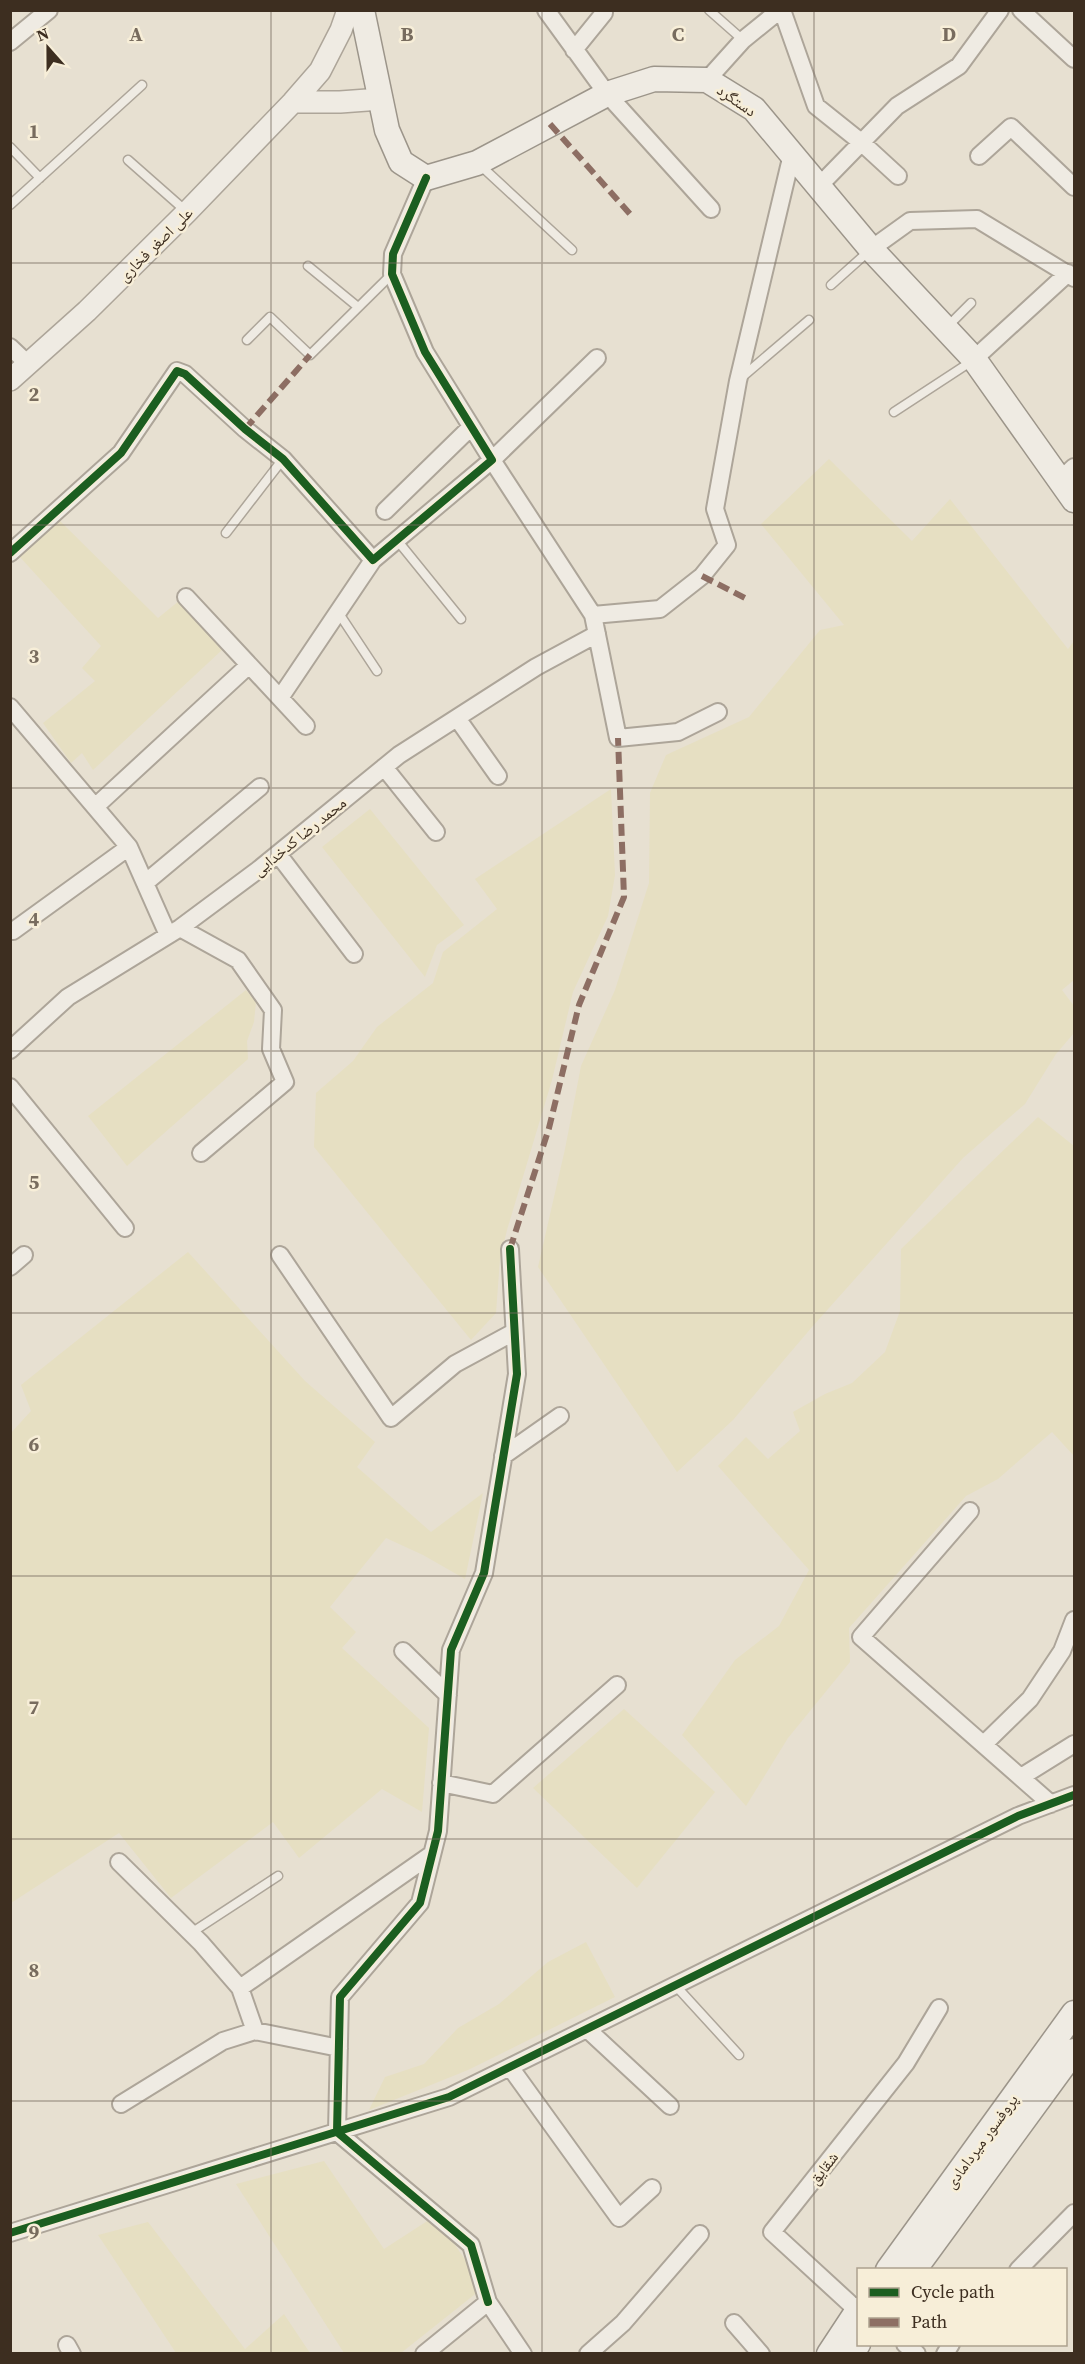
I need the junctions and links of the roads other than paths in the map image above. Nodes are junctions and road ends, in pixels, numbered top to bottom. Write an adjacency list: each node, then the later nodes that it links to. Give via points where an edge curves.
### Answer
1 (49, 10): 10 (street)
2 (348, 10): 18 (street, علی اصغر فخاری, via 320,71)
3 (362, 10): 17 (main road)
4 (546, 10): 12 (street)
5 (709, 10): 11 (lane)
6 (781, 10): 11 (street); 19 (street, via 816,106)
7 (1000, 10): 19 (street, via 959,66 897,106)
8 (1021, 10): 13 (street)
9 (604, 13): 12 (street)
10 (14, 34)
11 (743, 40): 14 (street)
12 (574, 50): 16 (street)
13 (1074, 59)
14 (707, 80): 16 (main road, دستگرد, via 654,79); 21 (main road, دستگرد, via 754,109)
15 (142, 85): 26 (lane)
16 (607, 94): 24 (main road, دستگرد); 31 (street)
17 (381, 99): 18 (street); 27 (main road, via 387,130 401,162)
18 (293, 102): 32 (street, علی اصغر فخاری)
19 (861, 142): 25 (street); 28 (street)
20 (10, 147): 26 (lane)
21 (792, 154): 28 (main road, دستگرد); 49 (street)
22 (979, 156): 29 (street, via 1011,127)
23 (128, 160): 32 (lane)
24 (477, 163): 27 (main road, دستگرد); 34 (lane)
25 (898, 176)
26 (40, 178): 30 (lane)
27 (426, 178): 36 (street, via 393,254)
28 (819, 186): 33 (main road, دستگرد)
29 (1074, 187)
30 (10, 205)
31 (711, 209)
32 (187, 212): 47 (street, علی اصغر فخاری)
33 (871, 249): 37 (street, via 910,221 977,219); 38 (lane); 42 (main road, دستگرد)
34 (572, 250)
35 (308, 266): 40 (lane)
36 (392, 274): 40 (lane); 51 (street, via 425,351)
37 (1071, 276): 46 (street)
38 (831, 285)
39 (971, 303): 42 (lane)
40 (358, 307): 43 (lane, via 310,355 270,317)
41 (809, 320): 49 (lane)
42 (946, 328): 46 (main road, دستگرد)
43 (247, 340)
44 (10, 347): 47 (street)
45 (597, 358): 53 (street)
46 (974, 359): 50 (lane); 54 (main road, دستگرد)
47 (28, 364): 48 (street, علی اصغر فخاری)
48 (10, 380)
49 (738, 381): 63 (street, via 715,509 727,545 702,576 660,609)
50 (894, 412)
51 (471, 427): 53 (street); 56 (street)
52 (283, 459): 57 (lane); 59 (street, via 177,371 121,453); 60 (street)
53 (492, 460): 58 (street); 63 (street)
54 (1068, 473): 55 (main road, دستگرد)
55 (1074, 500)
56 (386, 511)
57 (226, 533)
58 (396, 540): 60 (street); 64 (lane)
59 (10, 553)
60 (373, 560): 62 (street)
61 (186, 597): 66 (street)
62 (338, 612): 67 (lane); 68 (street)
63 (593, 615): 65 (street)
64 (460, 619)
65 (597, 634): 70 (street, via 618,738 678,732); 71 (street, محمد رضا کدخدایی, via 536,667)
66 (249, 665): 68 (street); 76 (street)
67 (377, 671)
68 (280, 698): 72 (street)
69 (10, 707): 76 (street)
70 (718, 712)
71 (457, 718): 73 (street, محمد رضا کدخدایی); 74 (street)
72 (306, 726)
73 (384, 767): 77 (street); 79 (street, محمد رضا کدخدایی)
74 (498, 776)
75 (260, 787): 80 (street)
76 (95, 807): 78 (street)
77 (436, 832)
78 (129, 847): 80 (street); 81 (street)
79 (278, 854): 82 (street, محمد رضا کدخدایی); 83 (street)
80 (145, 883): 82 (street)
81 (13, 931)
82 (174, 932): 84 (street, محمد رضا کدخدایی, via 68,997); 86 (street, via 238,960 273,1010 271,1049 285,1082)
83 (354, 954)
84 (10, 1050)
85 (10, 1087): 87 (street)
86 (201, 1153)
87 (125, 1228)
88 (510, 1250): 92 (street)
89 (24, 1255): 91 (street)
90 (280, 1255): 92 (street, via 391,1418 455,1365)
91 (10, 1267)
92 (514, 1332): 94 (street, via 517,1374)
93 (560, 1416): 94 (street)
94 (503, 1456): 99 (street, via 484,1573 451,1650)
95 (970, 1511): 100 (street, via 861,1637)
96 (1074, 1620): 100 (street, via 1062,1651 1030,1699)
97 (403, 1651): 99 (street)
98 (617, 1685): 103 (street, via 493,1794)
99 (448, 1695): 103 (street)
100 (984, 1744): 102 (street)
101 (1074, 1744): 102 (street)
102 (1021, 1777): 105 (street)
103 (441, 1783): 106 (street, via 438,1831)
104 (1074, 1795): 105 (street)
105 (1051, 1804): 110 (street, via 1018,1816)
106 (432, 1854): 111 (street); 116 (street, via 420,1903 340,1997)
107 (119, 1862): 109 (street)
108 (278, 1876): 109 (lane)
109 (191, 1933): 111 (street)
110 (675, 1985): 114 (street); 118 (lane)
111 (240, 1988): 115 (street)
112 (939, 2008): 131 (street, شقایق, via 906,2063 772,2232)
113 (1074, 2013): 127 (main road, پروفسور میردامادی)
114 (587, 2029): 119 (street); 121 (street)
115 (255, 2031): 116 (street); 120 (street, via 223,2041)
116 (339, 2048): 122 (street)
117 (1074, 2051): 128 (main road, پروفسور میردامادی)
118 (739, 2055)
119 (510, 2067): 122 (street, via 449,2097); 123 (street, via 619,2218)
120 (121, 2104)
121 (670, 2106)
122 (337, 2132): 125 (street); 130 (street, via 471,2245)
123 (652, 2188)
124 (1074, 2213): 129 (street)
125 (10, 2233)
126 (700, 2234): 136 (street, via 623,2323)
127 (889, 2268)
128 (915, 2268)
129 (1020, 2268)
130 (488, 2302): 134 (street); 135 (street)
131 (857, 2309)
132 (857, 2312): 138 (main road)
133 (734, 2323): 137 (street)
134 (424, 2354)
135 (523, 2354)
136 (588, 2354)
137 (761, 2354)
138 (829, 2354)

